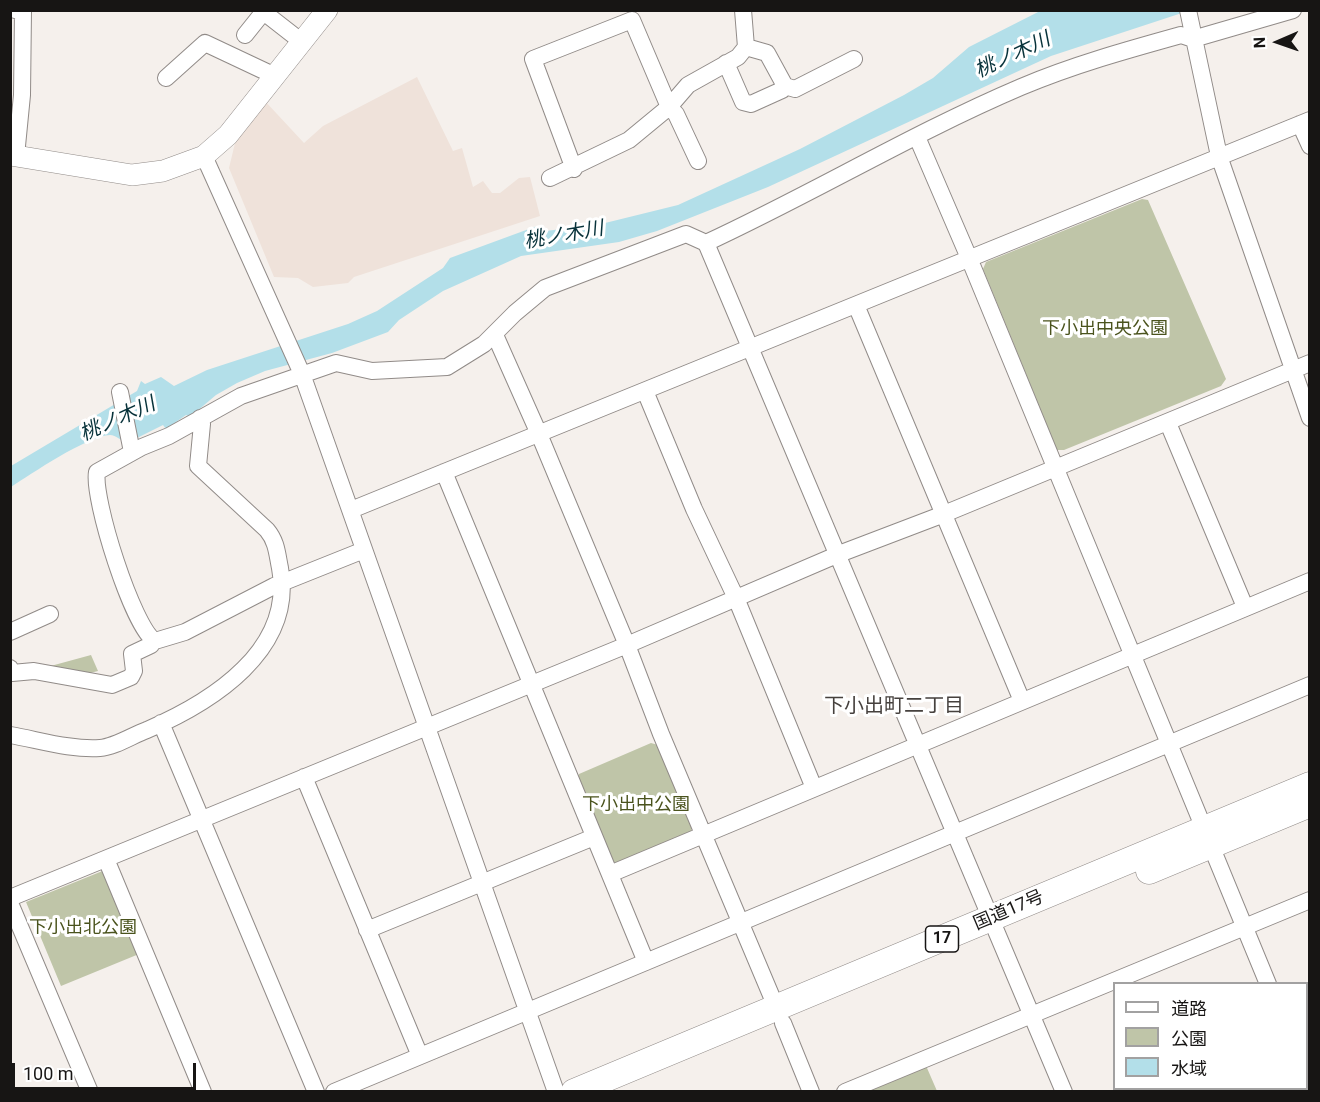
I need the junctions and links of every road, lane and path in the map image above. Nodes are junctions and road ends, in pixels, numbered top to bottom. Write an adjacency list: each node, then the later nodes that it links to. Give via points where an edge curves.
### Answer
1 (15, 10): 20 (street, via 23,11 22,95)
2 (327, 10): 9 (main road)
3 (743, 10): 10 (street)
4 (1293, 10): 8 (street)
5 (263, 11): 7 (street); 9 (street)
6 (1188, 13): 8 (street)
7 (245, 35)
8 (1193, 39): 18 (street, via 1181,35 1056,73); 22 (street)
9 (302, 42): 13 (main road)
10 (746, 47): 12 (street); 15 (street, via 767,53)
11 (854, 58): 15 (street, via 795,89)
12 (726, 63): 15 (street, via 743,102 751,104); 16 (street, via 688,85)
13 (275, 76): 14 (street, via 205,43); 21 (main road, via 228,135)
14 (166, 78)
15 (785, 86)
16 (669, 107): 23 (street); 24 (street, via 629,140); 24 (street, via 632,20 533,59)
17 (1305, 122): 19 (street); 22 (street)
18 (917, 137): 26 (street); 27 (street)
19 (1310, 146)
20 (13, 155): 21 (main road, via 132,175 163,171)
21 (204, 156): 33 (street)
22 (1219, 156): 27 (street); 32 (street)
23 (698, 161)
24 (574, 169): 25 (street)
25 (550, 178)
26 (706, 243): 29 (street, via 686,234 545,288); 30 (street)
27 (969, 258): 28 (street); 41 (street)
28 (856, 305): 30 (street); 44 (street)
29 (495, 335): 33 (street, via 442,369 372,371 340,362); 39 (street)
30 (749, 348): 34 (street); 46 (street)
31 (1310, 363): 32 (street)
32 (1292, 370): 37 (street); 38 (street)
33 (301, 372): 36 (street); 43 (street)
34 (645, 391): 39 (street); 49 (street)
35 (121, 394): 40 (street)
36 (200, 418): 40 (street, via 166,438); 48 (street, via 198,466 274,539)
37 (1310, 418)
38 (1168, 423): 41 (street); 50 (street)
39 (539, 434): 42 (street); 54 (street)
40 (130, 450): 53 (street, via 100,469 96,480 102,519 131,605)
41 (1054, 467): 44 (street); 55 (street)
42 (444, 472): 43 (street); 57 (street)
43 (351, 510): 45 (street)
44 (944, 514): 46 (street); 59 (street)
45 (364, 550): 48 (street); 61 (street)
46 (839, 554): 49 (street); 63 (street)
47 (1310, 581): 50 (street)
48 (283, 583): 53 (street, via 185,632); 60 (street, via 281,608 274,627 251,660 208,700)
49 (736, 598): 54 (street); 67 (street)
50 (1245, 607): 55 (street)
51 (50, 614): 52 (street)
52 (10, 632)
53 (152, 640): 56 (street, via 151,645 132,654 131,677 112,685 34,671 12,673)
54 (627, 645): 57 (street); 71 (street)
55 (1133, 655): 59 (street); 64 (street)
56 (10, 668)
57 (531, 684): 61 (street); 72 (street)
58 (1310, 686): 64 (street)
59 (1022, 701): 63 (street)
60 (161, 723): 62 (street, via 101,748); 69 (street)
61 (426, 726): 65 (street); 76 (street)
62 (10, 735)
63 (919, 744): 67 (street); 70 (street)
64 (1171, 744): 70 (street); 73 (street)
65 (304, 777): 69 (street); 83 (street)
66 (1310, 785): 73 (highway, 国道17号 / 17)
67 (814, 788): 71 (street)
68 (1310, 804): 73 (highway, 国道17号 / 17)
69 (202, 819): 74 (street); 92 (street)
70 (955, 833): 80 (street); 81 (street)
71 (703, 834): 75 (street); 80 (street)
72 (594, 837): 75 (street); 76 (street)
73 (1209, 837): 81 (highway, 国道17号 / 17); 82 (street)
74 (106, 859): 77 (street); 91 (street)
75 (610, 874): 84 (street)
76 (481, 883): 83 (street); 86 (street)
77 (10, 898)
78 (1310, 900): 82 (street)
79 (10, 903): 90 (street)
80 (741, 923): 84 (street); 88 (street)
81 (995, 926): 87 (street); 88 (highway, 国道17号 / 17)
82 (1245, 927): 85 (street); 87 (street)
83 (367, 930): 89 (street)
84 (646, 962): 86 (street)
85 (1267, 982)
86 (528, 1010): 89 (street); 94 (street)
87 (1032, 1014): 98 (street); 99 (street)
88 (780, 1015): 95 (highway, 国道17号 / 17); 96 (highway, 国道17号 / 17); 97 (street)
89 (420, 1056): 93 (street)
90 (90, 1092)
91 (203, 1092)
92 (316, 1092)
93 (334, 1092)
94 (556, 1092)
95 (574, 1092)
96 (616, 1092)
97 (811, 1092)
98 (845, 1092)
99 (1064, 1092)

